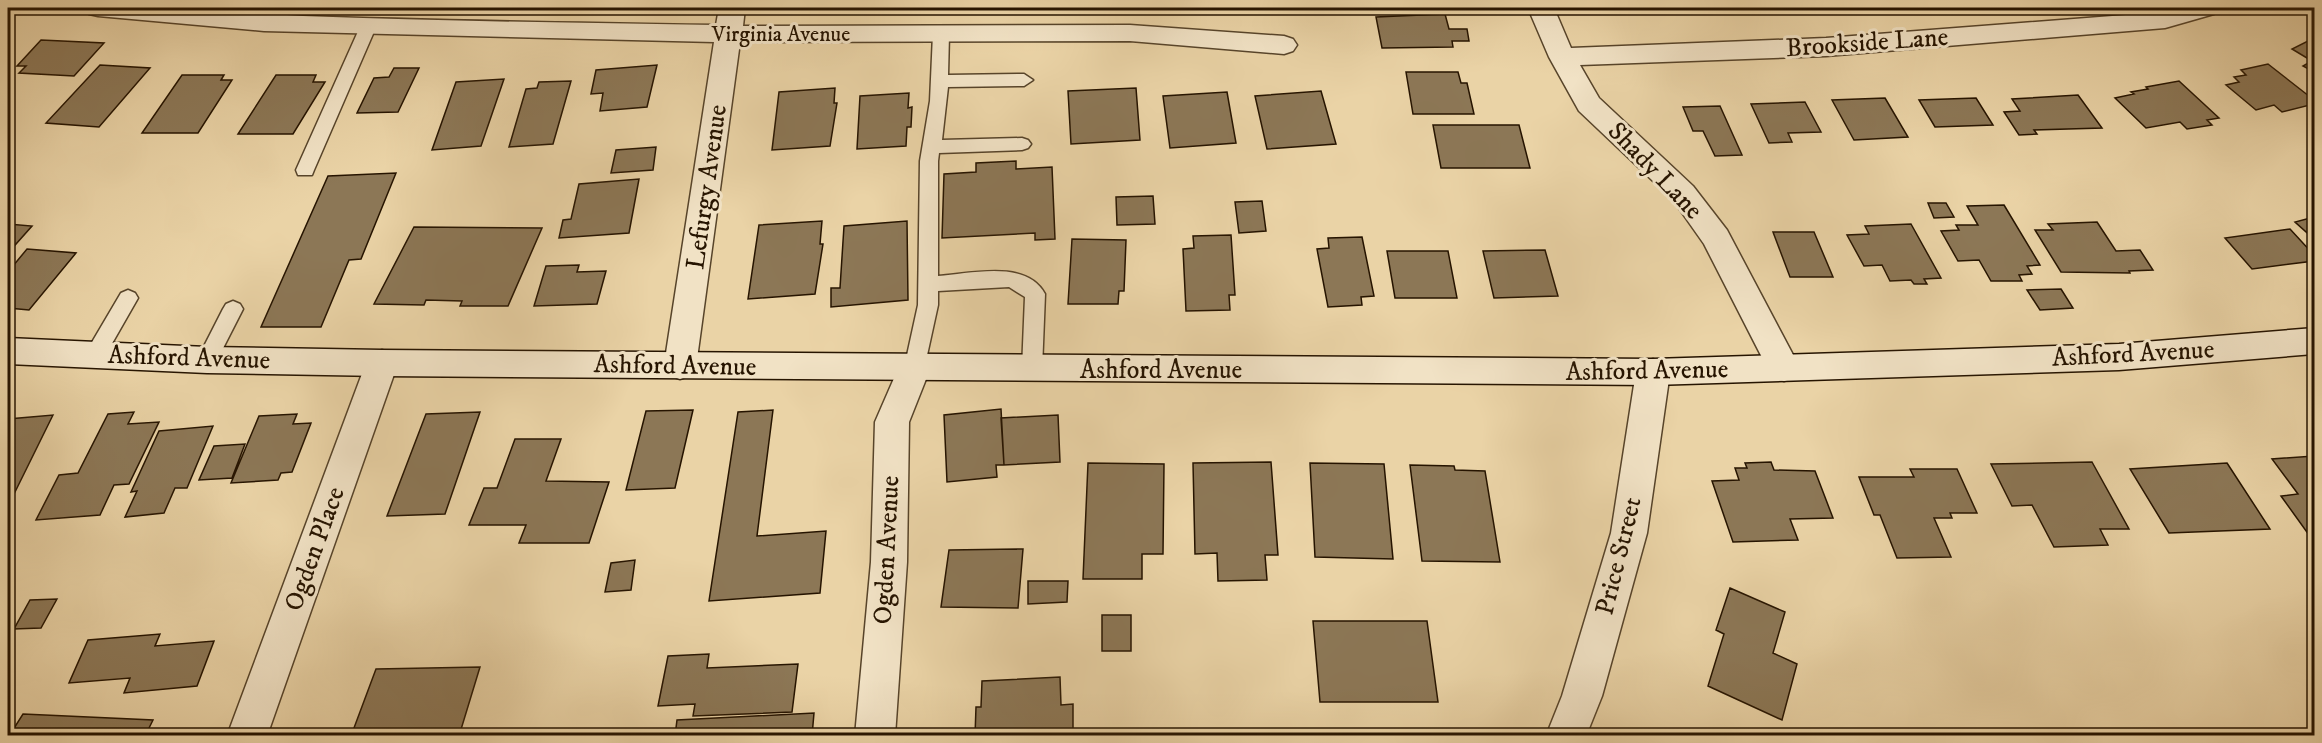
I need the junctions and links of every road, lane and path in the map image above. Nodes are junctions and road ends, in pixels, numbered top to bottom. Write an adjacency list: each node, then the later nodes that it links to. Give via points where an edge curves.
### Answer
1 (98, 8): 6 (street, Virginia Avenue, via 264,23)
2 (1124, 8): 7 (street)
3 (1541, 8): 10 (street, Shady Lane)
4 (2205, 8): 10 (street, Brookside Lane, via 2164,20 1850,46)
5 (730, 21): 6 (street, Virginia Avenue); 8 (street, Virginia Avenue); 24 (street, Lefurgy Avenue)
6 (368, 27): 15 (lane)
7 (1130, 33): 8 (street, Virginia Avenue); 9 (street, Virginia Avenue)
8 (940, 34): 12 (lane)
9 (1284, 45)
10 (1562, 57): 25 (street, Shady Lane, via 1589,104 1683,193 1716,238)
11 (1024, 80): 12 (lane)
12 (939, 81): 14 (lane)
13 (1022, 144): 14 (lane)
14 (931, 147): 16 (lane)
15 (305, 170)
16 (928, 284): 26 (lane, via 928,304); 27 (lane, via 1012,279 1035,294)
17 (128, 298): 21 (lane)
18 (233, 309): 22 (lane)
19 (2314, 341): 25 (street, Ashford Avenue, via 2119,357)
20 (8, 351): 21 (street, Ashford Avenue)
21 (95, 355): 22 (street, Ashford Avenue)
22 (207, 360): 23 (street, Ashford Avenue)
23 (382, 363): 24 (street, Ashford Avenue); 29 (street, Ogden Place)
24 (680, 366): 26 (street, Ashford Avenue)
25 (1784, 368): 28 (street, Ashford Avenue)
26 (914, 369): 27 (street, Ashford Avenue); 30 (street, Ogden Avenue, via 892,422 889,562)
27 (1032, 369): 28 (street, Ashford Avenue)
28 (1653, 372): 31 (street, Price Street, via 1629,533 1582,696)
29 (247, 735)
30 (875, 735)
31 (1566, 735)

